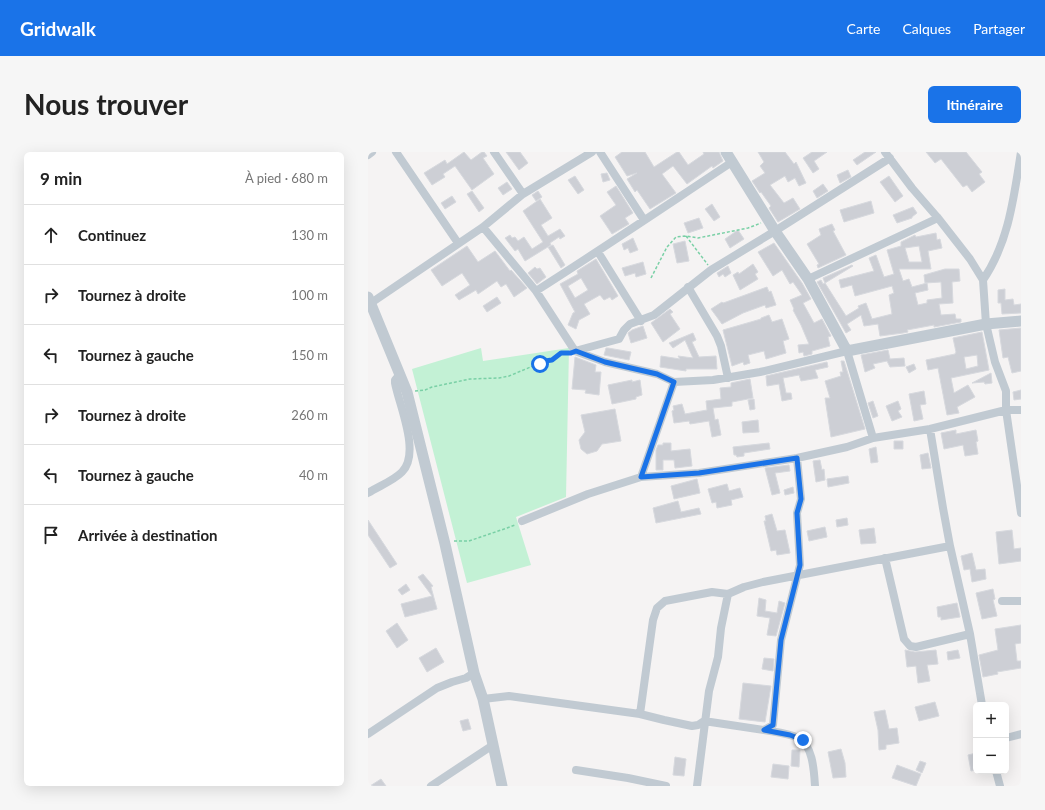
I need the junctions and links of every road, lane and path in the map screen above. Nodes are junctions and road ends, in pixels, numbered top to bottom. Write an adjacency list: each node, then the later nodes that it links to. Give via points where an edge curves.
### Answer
1 (372, 152): 8 (street)
2 (396, 152): 18 (street)
3 (494, 152): 11 (street)
4 (592, 152): 11 (street)
5 (600, 152): 13 (street)
6 (726, 152): 10 (street)
7 (1021, 152): 23 (street, via 1013,207 1003,241 993,266)
8 (368, 154)
9 (887, 155): 12 (street); 16 (street)
10 (732, 162): 13 (street); 14 (street)
11 (523, 194): 15 (street)
12 (938, 218): 22 (street); 23 (street)
13 (644, 220): 19 (street)
14 (768, 220): 16 (street); 17 (path, via 748,228 705,237)
15 (483, 227): 18 (street); 25 (street)
16 (775, 231): 20 (street); 22 (street)
17 (686, 236): 20 (path); 21 (path, via 676,237 667,247)
18 (458, 243): 26 (street)
19 (598, 252): 25 (street); 28 (street)
20 (711, 270): 24 (street)
21 (651, 278)
22 (808, 279): 31 (street)
23 (983, 280): 29 (street)
24 (688, 287): 28 (street, via 654,315); 33 (street, via 721,346)
25 (536, 291): 30 (street)
26 (370, 300): 32 (street)
27 (1021, 320): 29 (street)
28 (641, 321): 30 (street, via 630,324 619,339)
29 (986, 324): 31 (street); 36 (street, via 995,362 1006,391)
30 (576, 351): 34 (street, via 605,362 657,374); 35 (path, via 561,353 552,360 509,376 470,379)
31 (847, 351): 33 (street); 39 (street)
32 (400, 374): 35 (street); 42 (street, via 395,382 409,441 407,466 401,473)
33 (728, 378): 34 (street)
34 (674, 382): 41 (street)
35 (408, 392): 45 (street)
36 (1006, 410): 37 (street); 38 (street); 43 (street)
37 (1021, 410)
38 (930, 429): 39 (street); 46 (street)
39 (873, 438): 40 (street, via 847,447)
40 (797, 458): 41 (street, via 699,473); 48 (street, via 801,499 797,513 800,565)
41 (641, 477): 44 (street, via 588,494)
42 (368, 493)
43 (1021, 513)
44 (522, 521): 45 (path, via 469,540 456,540)
45 (445, 544): 53 (street)
46 (950, 546): 47 (street); 52 (street)
47 (885, 558): 48 (street); 52 (street, via 904,640 910,646 916,647)
48 (798, 575): 49 (street, via 744,587); 58 (street, via 781,640 773,725)
49 (728, 594): 56 (street, via 712,592 664,602 657,608 653,620); 57 (street)
50 (1021, 600): 51 (street)
51 (1002, 601)
52 (970, 634): 55 (street)
53 (474, 673): 54 (street); 59 (street, via 437,688)
54 (482, 698): 56 (street, via 509,696); 62 (street)
55 (981, 702)
56 (640, 714): 57 (street, via 692,726)
57 (704, 721): 58 (street); 68 (street)
58 (764, 730): 69 (street, via 797,737 806,744 810,753)
59 (368, 734)
60 (1021, 734): 61 (street)
61 (1009, 737)
62 (493, 745): 65 (street); 66 (street)
63 (576, 770): 67 (street)
64 (997, 774): 70 (street)
65 (431, 786)
66 (502, 786)
67 (666, 786)
68 (697, 786)
69 (815, 786)
70 (1000, 786)

